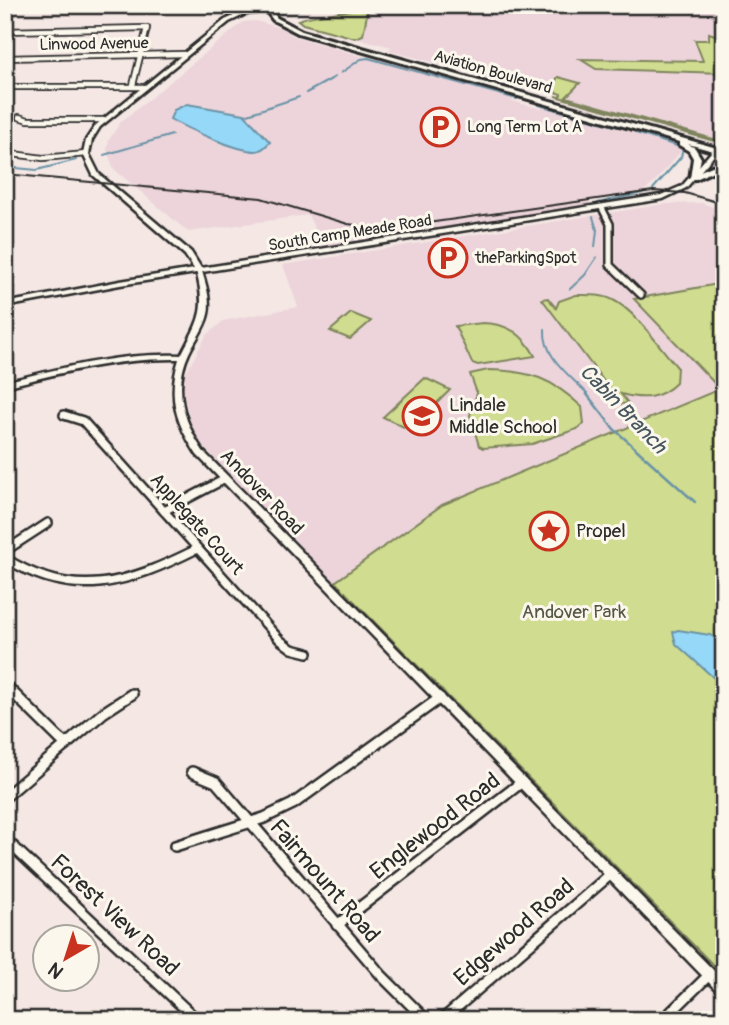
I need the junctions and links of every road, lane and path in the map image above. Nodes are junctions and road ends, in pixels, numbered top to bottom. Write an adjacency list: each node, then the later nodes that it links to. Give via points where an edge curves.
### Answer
1 (208, 5): 4 (street)
2 (274, 7): 3 (main road); 6 (main road, Aviation Boulevard, via 301,27)
3 (265, 8): 4 (main road); 7 (main road, Aviation Boulevard, via 290,28)
4 (237, 15): 9 (main road)
5 (5, 31): 8 (street, via 147,28)
6 (371, 47): 7 (main road); 17 (main road, Aviation Boulevard)
7 (359, 49): 16 (main road, Aviation Boulevard)
8 (139, 54): 9 (street, Linwood Avenue); 10 (street, Linwood Avenue); 11 (street)
9 (184, 54): 12 (main road)
10 (5, 58)
11 (133, 85): 12 (street); 13 (street)
12 (144, 86): 15 (main road)
13 (5, 87)
14 (19, 117): 15 (street)
15 (103, 120): 19 (main road, via 90,137)
16 (643, 129): 17 (main road, Aviation Boulevard); 21 (main road, via 692,150 697,158)
17 (721, 148): 21 (main road, South Camp Meade Road)
18 (5, 153): 19 (street, via 43,158)
19 (86, 154): 23 (main road, Andover Road, via 103,183)
20 (724, 163): 21 (main road)
21 (692, 177): 22 (main road, South Camp Meade Road, via 671,195)
22 (602, 208): 24 (main road, South Camp Meade Road); 26 (street, via 610,224 610,265)
23 (190, 257): 24 (main road, Andover Road); 25 (main road)
24 (199, 271): 25 (main road, South Camp Meade Road); 28 (street, Andover Road, via 204,316)
25 (175, 274): 27 (main road, South Camp Meade Road)
26 (641, 295)
27 (5, 305)
28 (183, 357): 29 (street, via 95,361); 31 (street, Andover Road, via 177,384 180,415 195,447)
29 (5, 385)
30 (64, 415): 32 (street, Applegate Court, via 83,421)
31 (225, 479): 32 (street); 40 (street, Andover Road)
32 (164, 511): 34 (street, Applegate Court)
33 (48, 523): 35 (street)
34 (197, 549): 36 (street, via 136,577 93,583 33,574); 37 (street, Applegate Court, via 280,640)
35 (5, 551)
36 (5, 558)
37 (308, 653)
38 (5, 685): 41 (street)
39 (132, 694): 41 (street)
40 (440, 698): 43 (street, Andover Road); 45 (street, via 316,790 264,818)
41 (66, 745): 44 (street)
42 (192, 772): 45 (street, Fairmount Road, via 216,782)
43 (522, 782): 48 (street, Andover Road); 49 (street, Englewood Road)
44 (5, 797)
45 (249, 821): 47 (street); 49 (street, Fairmount Road)
46 (5, 839): 52 (street, Forest View Road)
47 (175, 846)
48 (612, 873): 50 (street, Andover Road); 54 (street, Edgewood Road)
49 (337, 925): 53 (street, Fairmount Road)
50 (709, 975): 51 (street, Andover Road); 55 (street)
51 (724, 990)
52 (197, 1020)
53 (426, 1020)
54 (442, 1020)
55 (663, 1020)

